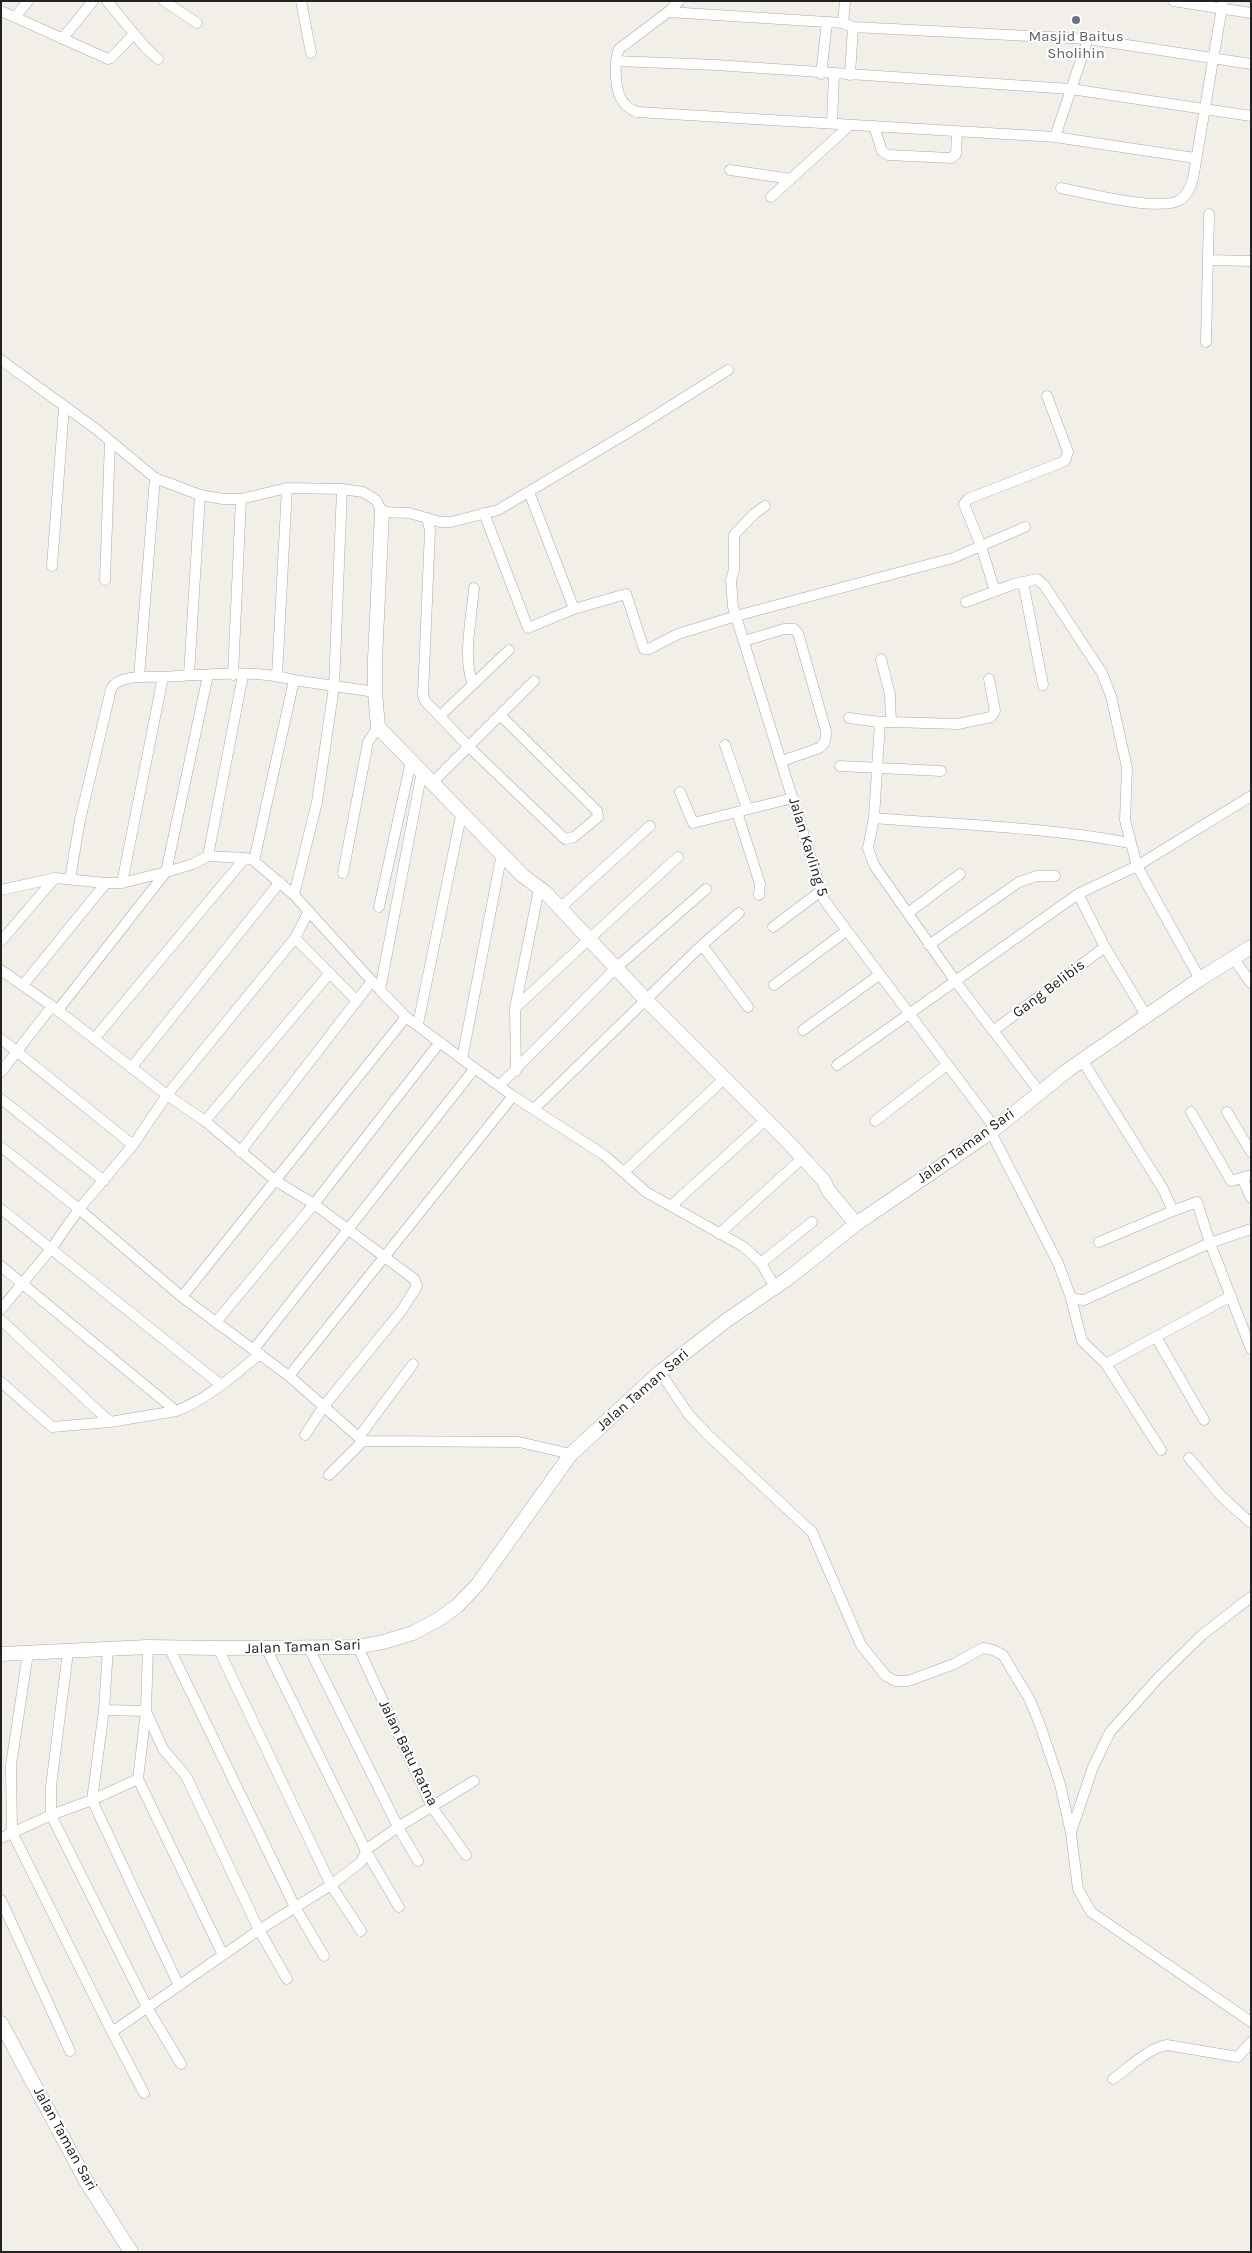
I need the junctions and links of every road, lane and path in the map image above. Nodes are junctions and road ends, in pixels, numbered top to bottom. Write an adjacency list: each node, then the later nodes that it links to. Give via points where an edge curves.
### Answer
1 (28, 1): 13 (street)
2 (93, 1): 18 (street)
3 (107, 1): 17 (street)
4 (164, 1): 14 (street)
5 (301, 1): 20 (street)
6 (679, 1): 11 (street)
7 (845, 1): 16 (street)
8 (1173, 1): 9 (street)
9 (1223, 5): 12 (street); 21 (street)
10 (1, 10): 13 (street)
11 (668, 12): 15 (street); 23 (street, via 620,49)
12 (1251, 13)
13 (15, 17): 18 (street)
14 (197, 23)
15 (827, 23): 16 (street); 25 (street)
16 (848, 25): 19 (street); 27 (street)
17 (134, 34): 18 (street, via 108,59); 22 (street)
18 (62, 39)
19 (1088, 39): 21 (street); 28 (street)
20 (311, 53)
21 (1214, 58): 24 (street); 29 (street)
22 (158, 59)
23 (616, 61): 25 (street); 31 (street, via 618,93 623,102 637,112)
24 (1251, 64)
25 (821, 74): 26 (street)
26 (834, 74): 27 (street); 31 (street)
27 (850, 75): 28 (street)
28 (1071, 89): 29 (street); 35 (street)
29 (1205, 110): 30 (street); 36 (street)
30 (1251, 116)
31 (832, 123): 32 (street)
32 (850, 125): 33 (street); 38 (street)
33 (874, 126): 34 (street); 34 (street, via 882,150 892,156 951,158 956,154)
34 (957, 132): 35 (street)
35 (1056, 137): 36 (street)
36 (1195, 158): 39 (street, via 1192,185 1178,201 1149,204)
37 (730, 170): 38 (street)
38 (791, 179): 40 (street)
39 (1061, 188)
40 (771, 197)
41 (1209, 214): 42 (street)
42 (1208, 260): 43 (street); 44 (street)
43 (1251, 261)
44 (1206, 342)
45 (1, 360): 48 (street)
46 (728, 370): 53 (street)
47 (1048, 396): 61 (street, via 1068,452 1066,461 968,499 964,504)
48 (64, 407): 49 (street); 62 (street)
49 (110, 441): 50 (street); 63 (street)
50 (155, 478): 54 (street); 77 (street)
51 (287, 488): 52 (street); 55 (street); 76 (street)
52 (342, 489): 57 (street, via 363,492 376,500); 84 (street)
53 (529, 492): 58 (street, via 498,510); 68 (street)
54 (200, 495): 55 (street); 75 (street)
55 (240, 499): 74 (street)
56 (765, 506): 69 (street, Jalan Kavling 5, via 734,535 731,580)
57 (382, 512): 59 (street, via 409,513); 85 (street)
58 (484, 513): 59 (street, via 450,522); 68 (street, via 528,628)
59 (427, 518): 87 (street, via 430,530 423,695)
60 (1025, 527): 61 (street)
61 (981, 546): 66 (street); 69 (street, via 953,558)
62 (52, 566)
63 (105, 580)
64 (1024, 582): 66 (street); 83 (street); 108 (street, via 1036,579 1044,585 1102,674 1111,696 1127,768 1124,804)
65 (474, 588): 82 (street, via 468,663)
66 (995, 591): 67 (street)
67 (966, 602)
68 (574, 610): 69 (street, via 626,594 644,649)
69 (735, 612): 70 (street, Jalan Kavling 5)
70 (744, 641): 94 (street, Jalan Kavling 5); 94 (street, via 784,629 794,629 798,633 826,738 819,748)
71 (509, 650): 82 (street)
72 (881, 659): 90 (street, via 890,695)
73 (208, 675): 74 (street); 75 (street); 114 (street)
74 (238, 675): 76 (street); 110 (street)
75 (189, 676): 78 (street)
76 (277, 676): 80 (street)
77 (139, 677): 78 (street); 119 (street, via 119,681 111,689 80,820)
78 (163, 677): 122 (street)
79 (989, 679): 90 (street, via 995,711 991,718 958,724)
80 (294, 680): 84 (street); 112 (street)
81 (534, 681): 86 (street)
82 (473, 684): 87 (street)
83 (1042, 685)
84 (334, 687): 85 (street); 129 (street, via 317,802)
85 (375, 692): 91 (street)
86 (500, 715): 93 (street); 93 (street, via 597,812 598,817 571,839 565,839)
87 (440, 716): 93 (street)
88 (849, 718): 89 (street)
89 (880, 722): 90 (street); 97 (street)
90 (891, 722)
91 (378, 727): 95 (street); 115 (street, via 368,742)
92 (725, 745): 104 (street)
93 (469, 747): 100 (street)
94 (782, 760): 103 (street, Jalan Kavling 5)
95 (411, 761): 98 (street); 130 (street)
96 (840, 766): 97 (street)
97 (878, 768): 99 (street); 106 (street)
98 (422, 771): 100 (street); 155 (street)
99 (940, 771)
100 (432, 783): 105 (street)
101 (680, 792): 104 (street, via 693,823)
102 (1251, 796): 113 (street)
103 (793, 798): 104 (street); 126 (street, Jalan Kavling 5)
104 (742, 810): 127 (street, via 760,884)
105 (462, 811): 109 (street); 164 (street)
106 (874, 818): 108 (street, via 1089,835); 134 (street, via 868,848 874,865)
107 (650, 826): 131 (street)
108 (1130, 843): 113 (street)
109 (502, 854): 123 (street); 171 (street)
110 (208, 856): 112 (street); 114 (street)
111 (678, 857): 139 (street)
112 (250, 859): 120 (street); 168 (street)
113 (1137, 866): 128 (street); 149 (street)
114 (166, 872): 122 (street); 159 (street)
115 (343, 873)
116 (960, 874): 134 (street)
117 (1055, 876): 141 (street, via 1037,876 1019,882)
118 (55, 878): 119 (street); 125 (street); 138 (street)
119 (70, 880): 121 (street)
120 (280, 882): 129 (street); 175 (street)
121 (106, 883): 122 (street); 153 (street)
122 (122, 883)
123 (537, 889): 131 (street); 139 (street); 160 (street)
124 (706, 889): 146 (street)
125 (1, 890)
126 (821, 891): 135 (street); 136 (street, Jalan Kavling 5, via 828,907)
127 (759, 894)
128 (1078, 894): 142 (street); 151 (street)
129 (294, 895): 132 (street)
130 (379, 907)
131 (560, 908): 139 (street)
132 (309, 911): 137 (street); 150 (street)
133 (739, 913): 140 (street)
134 (908, 913): 141 (street)
135 (773, 927)
136 (846, 931): 148 (street, Jalan Kavling 5); 154 (street)
137 (295, 938): 147 (street); 182 (street)
138 (1, 941)
139 (586, 941): 146 (street); 160 (street)
140 (702, 945): 157 (street); 158 (street)
141 (930, 945): 151 (street)
142 (1105, 947): 163 (street); 166 (street, Gang Belibis)
143 (1251, 947): 144 (street, Jalan Taman Sari)
144 (1233, 958): 149 (street, Jalan Taman Sari); 152 (street)
145 (1, 970): 153 (street)
146 (614, 970): 157 (street); 177 (street)
147 (329, 974): 156 (street); 189 (street)
148 (879, 975): 161 (street, Jalan Kavling 5); 165 (street)
149 (1200, 979): 163 (street, Jalan Taman Sari)
150 (372, 981): 155 (street); 156 (street)
151 (956, 982): 161 (street); 166 (street)
152 (1251, 982)
153 (23, 985): 159 (street)
154 (774, 985)
155 (380, 990): 162 (street)
156 (357, 1001): 196 (street)
157 (644, 1002): 179 (street); 186 (street)
158 (748, 1006)
159 (55, 1008): 168 (street); 170 (street)
160 (515, 1008): 177 (street)
161 (910, 1015): 173 (street, Jalan Kavling 5); 174 (street)
162 (406, 1017): 164 (street); 202 (street)
163 (1147, 1017): 172 (street, Jalan Taman Sari)
164 (418, 1024): 169 (street)
165 (804, 1030)
166 (993, 1031): 181 (street)
167 (1, 1039): 170 (street)
168 (94, 1039): 175 (street)
169 (440, 1042): 171 (street); 205 (street)
170 (18, 1052): 178 (street); 193 (street)
171 (462, 1059): 176 (street)
172 (1082, 1060): 181 (street, Jalan Taman Sari); 209 (street, via 1163,1189)
173 (947, 1065): 190 (street); 192 (street, Jalan Kavling 5)
174 (837, 1066)
175 (131, 1068): 182 (street)
176 (475, 1068): 180 (street); 213 (street)
177 (516, 1071): 180 (street)
178 (1, 1072)
179 (722, 1081): 185 (street); 199 (street)
180 (499, 1086): 183 (street)
181 (1039, 1091): 192 (street, Jalan Taman Sari)
182 (167, 1095): 189 (street); 193 (street)
183 (513, 1096): 186 (street); 218 (street)
184 (1, 1099): 201 (street)
185 (745, 1103): 191 (street); 194 (street)
186 (534, 1109): 199 (street)
187 (1191, 1112): 200 (street, via 1231,1181)
188 (1227, 1112): 197 (street)
189 (204, 1120): 196 (street)
190 (875, 1121)
191 (760, 1124): 194 (street); 206 (street)
192 (993, 1130): 211 (street, Jalan Taman Sari); 223 (street, Jalan Kavling 5, via 1058,1263)
193 (133, 1145): 201 (street)
194 (786, 1146): 198 (street); 203 (street, via 824,1181)
195 (1, 1147): 208 (street)
196 (240, 1152): 202 (street)
197 (1251, 1152)
198 (797, 1163): 203 (street, via 817,1184); 214 (street)
199 (624, 1172): 206 (street, via 646,1192)
200 (1246, 1177): 204 (street)
201 (104, 1181): 208 (street)
202 (276, 1181): 205 (street); 225 (street)
203 (828, 1190): 211 (street)
204 (1251, 1198)
205 (314, 1204): 213 (street); 228 (street)
206 (672, 1205): 214 (street)
207 (1, 1209): 217 (street)
208 (79, 1209): 217 (street); 225 (street)
209 (1173, 1211): 215 (street); 216 (street, via 1196,1202)
210 (812, 1222): 219 (street)
211 (856, 1224): 222 (street, Jalan Taman Sari)
212 (1251, 1228): 216 (street)
213 (349, 1230): 218 (street); 232 (street)
214 (719, 1234): 219 (street, via 744,1247)
215 (1099, 1242)
216 (1210, 1243): 223 (street, via 1084,1300); 224 (street)
217 (51, 1249): 221 (street); 238 (street)
218 (385, 1257): 236 (street); 239 (street, via 414,1279 416,1286 402,1310)
219 (761, 1263): 222 (street)
220 (1, 1266): 221 (street)
221 (23, 1283): 226 (street); 240 (street)
222 (775, 1287): 235 (street, Jalan Taman Sari)
223 (1070, 1295): 234 (street, Jalan Kavling 5, via 1082,1341)
224 (1230, 1296): 229 (street); 230 (street)
225 (182, 1297): 228 (street)
226 (1, 1309)
227 (1, 1320): 242 (street)
228 (216, 1322): 232 (street)
229 (1248, 1335): 231 (street)
230 (1156, 1337): 234 (street); 241 (street)
231 (1251, 1349)
232 (257, 1351): 236 (street); 238 (street)
233 (413, 1364): 244 (street)
234 (1106, 1364): 245 (street, Jalan Kavling 5)
235 (660, 1372): 246 (street, Jalan Taman Sari); 270 (street, via 710,1438 812,1532 861,1645 886,1676 895,1681 908,1681 954,1664 983,1648 1003,1655 1026,1693 1040,1725 1060,1784)
236 (289, 1376): 239 (street)
237 (1, 1382): 242 (street, via 52,1427)
238 (221, 1385): 240 (street, via 188,1407)
239 (324, 1406): 243 (street); 244 (street)
240 (176, 1411): 242 (street)
241 (1204, 1420)
242 (110, 1422)
243 (305, 1435)
244 (361, 1439): 246 (street, via 519,1442); 248 (street)
245 (1161, 1450)
246 (572, 1454): 254 (street, Jalan Taman Sari, via 478,1584 457,1606 413,1633)
247 (1189, 1458): 249 (street, via 1222,1497)
248 (329, 1475)
249 (1251, 1524)
250 (1251, 1597): 270 (street, via 1202,1635 1110,1732 1093,1767)
251 (308, 1646): 254 (street, Jalan Taman Sari); 257 (street, Jalan Taman Sari); 268 (street)
252 (148, 1647): 253 (street, Jalan Taman Sari); 255 (street, Jalan Taman Sari); 262 (street)
253 (169, 1647): 256 (street, Jalan Taman Sari); 277 (street)
254 (358, 1647): 266 (street, Jalan Batu Ratna)
255 (108, 1648): 258 (street, Jalan Taman Sari); 261 (street)
256 (218, 1648): 257 (street, Jalan Taman Sari); 275 (street)
257 (266, 1648): 272 (street)
258 (68, 1652): 259 (street, Jalan Taman Sari); 267 (street)
259 (28, 1653): 260 (street, Jalan Taman Sari); 269 (street, via 11,1765)
260 (1, 1654)
261 (104, 1710): 262 (street); 265 (street)
262 (146, 1712): 264 (street); 279 (street, via 163,1749 186,1776)
263 (474, 1781): 266 (street)
264 (139, 1782): 265 (street); 281 (street)
265 (92, 1800): 267 (street); 284 (street)
266 (432, 1807): 268 (street); 273 (street, Jalan Batu Ratna)
267 (51, 1815): 269 (street); 285 (street)
268 (398, 1827): 272 (street); 274 (street)
269 (12, 1832): 271 (street); 288 (street)
270 (1071, 1833): 286 (street, via 1078,1889 1091,1912)
271 (1, 1838)
272 (366, 1851): 275 (street, via 362,1862); 278 (street)
273 (466, 1855)
274 (418, 1862)
275 (331, 1885): 277 (street); 280 (street)
276 (1, 1900): 290 (street)
277 (295, 1907): 279 (street); 282 (street)
278 (399, 1907)
279 (259, 1930): 281 (street); 283 (street)
280 (362, 1931)
281 (223, 1955): 284 (street)
282 (324, 1956)
283 (286, 1979)
284 (179, 1986): 285 (street)
285 (148, 2009): 288 (street); 291 (street)
286 (1251, 2022)
287 (1, 2024): 294 (street, Jalan Taman Sari, via 86,2181)
288 (112, 2032): 293 (street)
289 (1251, 2042): 292 (street, via 1238,2057 1167,2044 1159,2046)
290 (70, 2051)
291 (181, 2064)
292 (1113, 2079)
293 (144, 2092)
294 (132, 2252)

